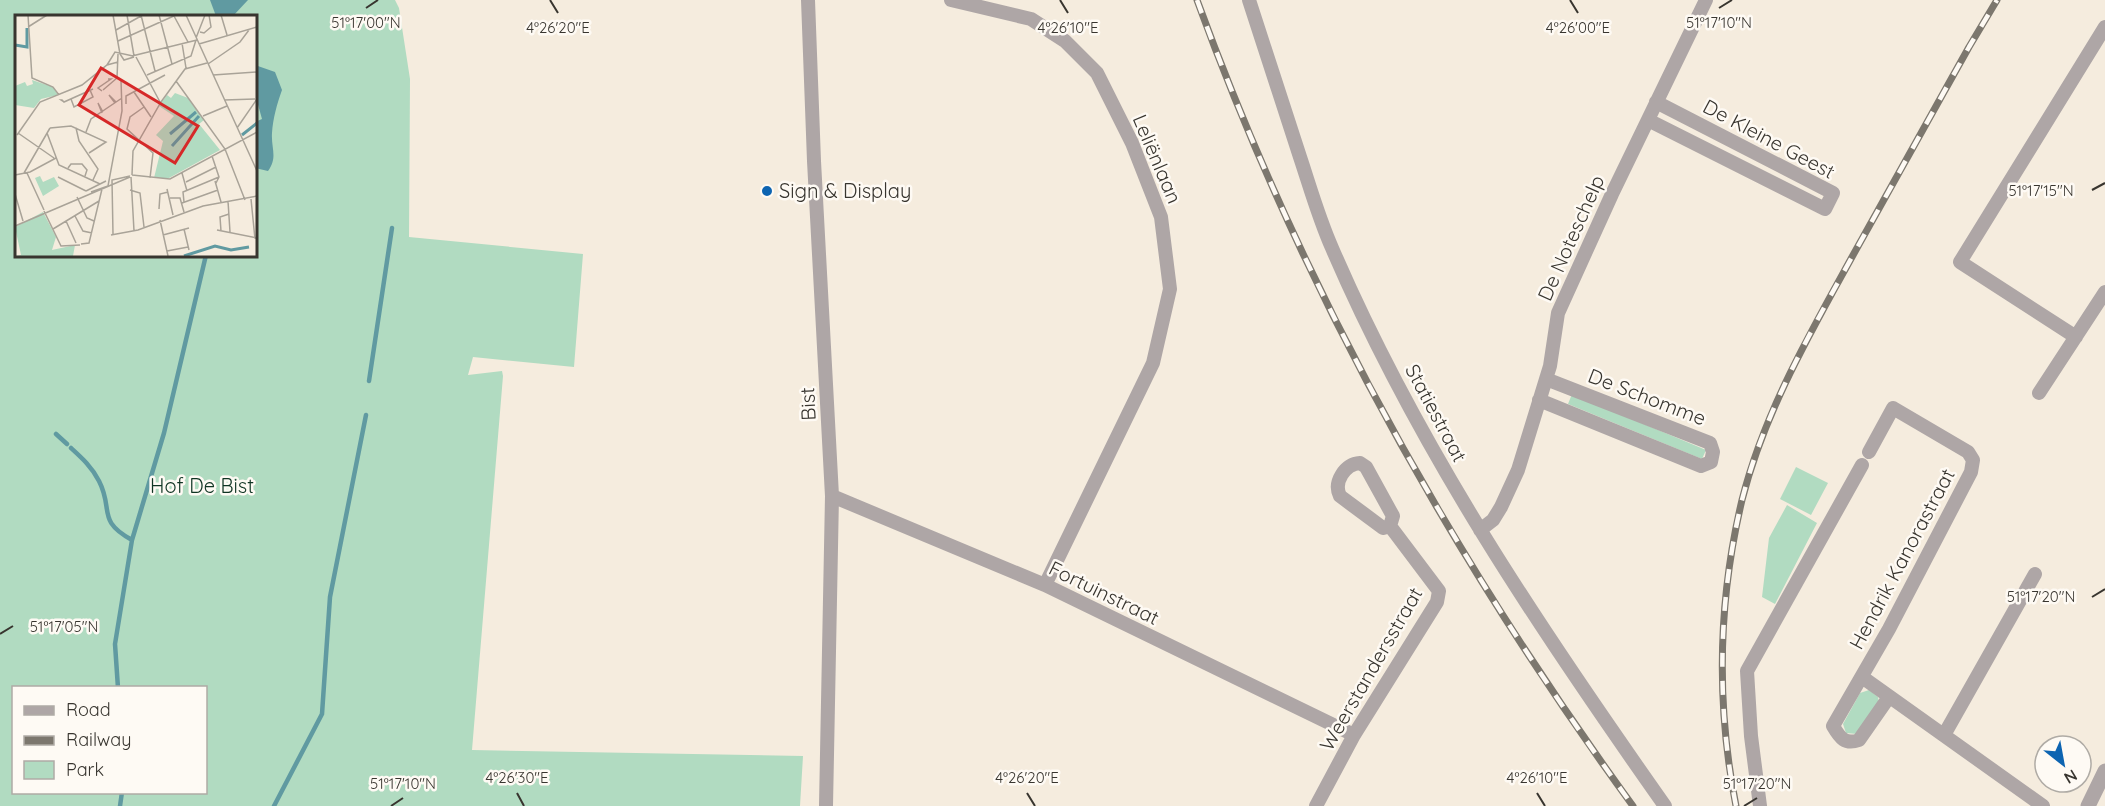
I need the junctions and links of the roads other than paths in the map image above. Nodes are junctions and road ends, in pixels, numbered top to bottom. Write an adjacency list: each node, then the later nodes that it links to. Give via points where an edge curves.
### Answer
1 (808, 0): 15 (street, Bist)
2 (951, 0): 19 (street, Leliënlaan, via 1031,19 1065,41 1097,73 1132,143 1161,217 1170,289 1153,363)
3 (1249, 0): 17 (street, Statiestraat, via 1330,244 1419,424)
4 (1706, 0): 6 (street, De Noteschelp)
5 (2105, 27): 9 (street, via 1960,262)
6 (1656, 102): 7 (street, De Noteschelp); 7 (street, De Kleine Geest, via 1833,193 1825,209)
7 (1648, 120): 10 (street, De Noteschelp, via 1558,313)
8 (2105, 292): 9 (street)
9 (2076, 337): 11 (street)
10 (1546, 379): 12 (street, De Noteschelp); 12 (street, De Schomme, via 1710,443 1713,457 1701,466)
11 (2039, 393)
12 (1539, 400): 17 (street, De Noteschelp, via 1518,470 1493,520)
13 (1869, 452): 20 (street, Hendrik Kanorastraat, via 1893,408 1968,452 1973,460 1971,472)
14 (1862, 465): 28 (street, via 1747,671)
15 (832, 496): 19 (street, Fortuinstraat); 25 (street, Bist)
16 (1390, 526): 16 (street, Weerstandersstraat, via 1393,516 1366,467 1360,463 1348,466 1336,488 1340,496 1383,528); 22 (street, Weerstandersstraat, via 1439,591 1437,602)
17 (1480, 530): 27 (street, Statiestraat)
18 (2035, 574): 23 (street)
19 (1045, 585): 22 (street, Fortuinstraat)
20 (1862, 677): 21 (street); 21 (street, Hendrik Kanorastraat, via 1833,726 1843,741 1859,740)
21 (1889, 697): 23 (street)
22 (1354, 735): 26 (street, Weerstandersstraat)
23 (1944, 735): 29 (street)
24 (2105, 771): 30 (street)
25 (826, 806)
26 (1316, 806)
27 (1665, 806)
28 (1760, 806)
29 (2043, 806)
30 (2088, 806)

